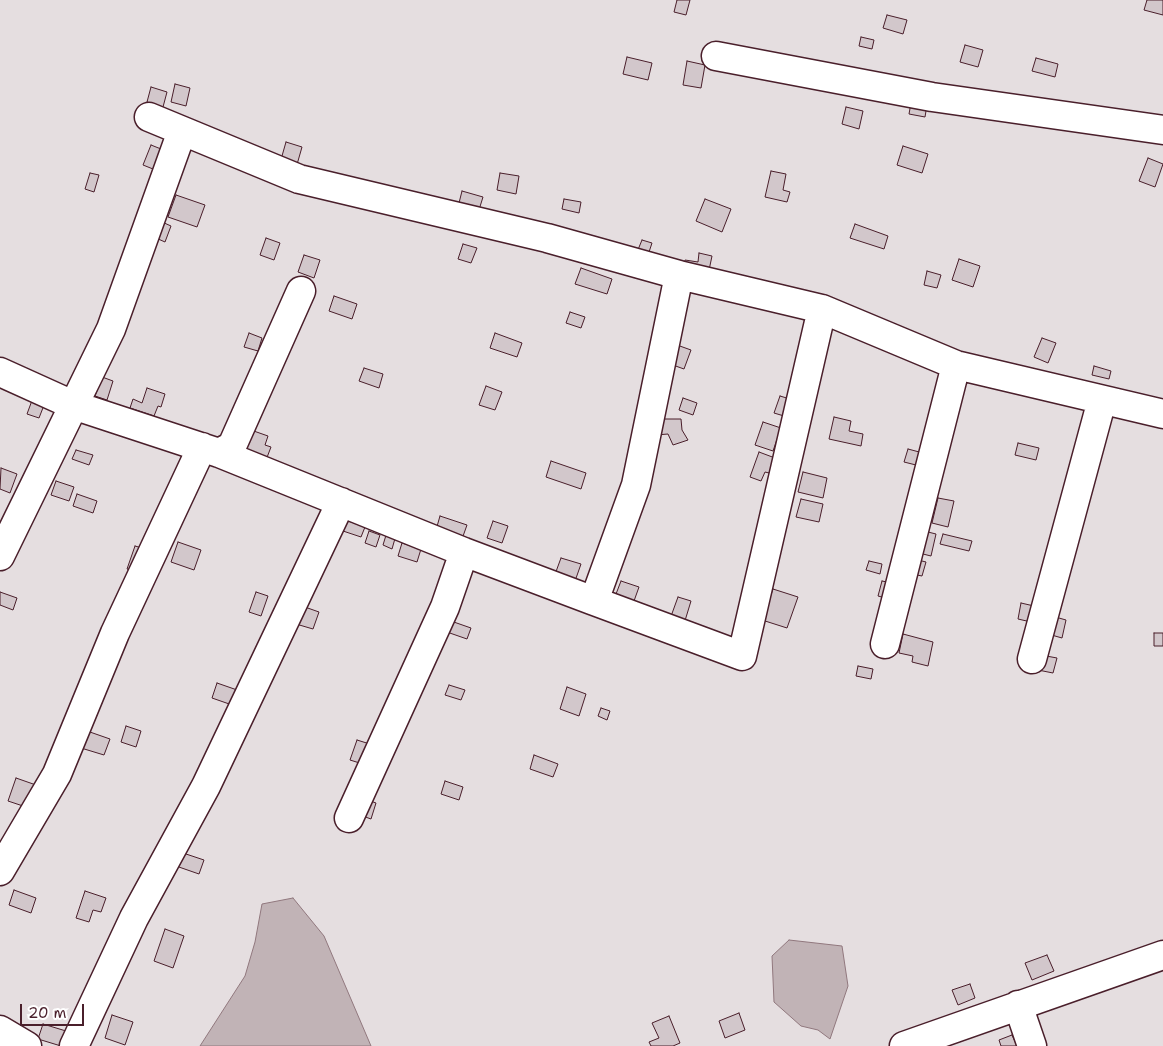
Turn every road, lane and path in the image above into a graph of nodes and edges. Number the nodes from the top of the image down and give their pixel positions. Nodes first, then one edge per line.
1 (716, 56) dead end
2 (149, 117) dead end
3 (1163, 130) edge
4 (182, 131) junction
5 (679, 275) junction
6 (301, 291) dead end
7 (822, 309) junction
8 (956, 365) junction
9 (0, 372) edge
10 (1102, 400) junction
11 (72, 405) junction
12 (1163, 414) edge
13 (210, 450) junction
14 (341, 502) junction
15 (464, 552) junction
16 (0, 556) edge
17 (594, 601) junction
18 (885, 644) dead end
19 (1032, 659) dead end
20 (349, 818) dead end
21 (0, 871) edge
22 (1163, 955) edge
23 (1018, 1005) junction
24 (0, 1030) edge
25 (27, 1046) edge
26 (74, 1046) edge
27 (904, 1046) edge
28 (1032, 1046) edge

1 - 3 street
2 - 4 street
4 - 5 street
4 - 11 street
5 - 7 street
5 - 17 street
6 - 13 street
7 - 8 street
7 - 17 street
8 - 10 street
8 - 18 street
9 - 11 street
10 - 12 street
10 - 19 street
11 - 13 street
11 - 16 street
13 - 14 street
13 - 21 street
14 - 15 street
14 - 26 street
15 - 17 street
15 - 20 street
22 - 23 street
23 - 27 street
23 - 28 street
24 - 25 street

